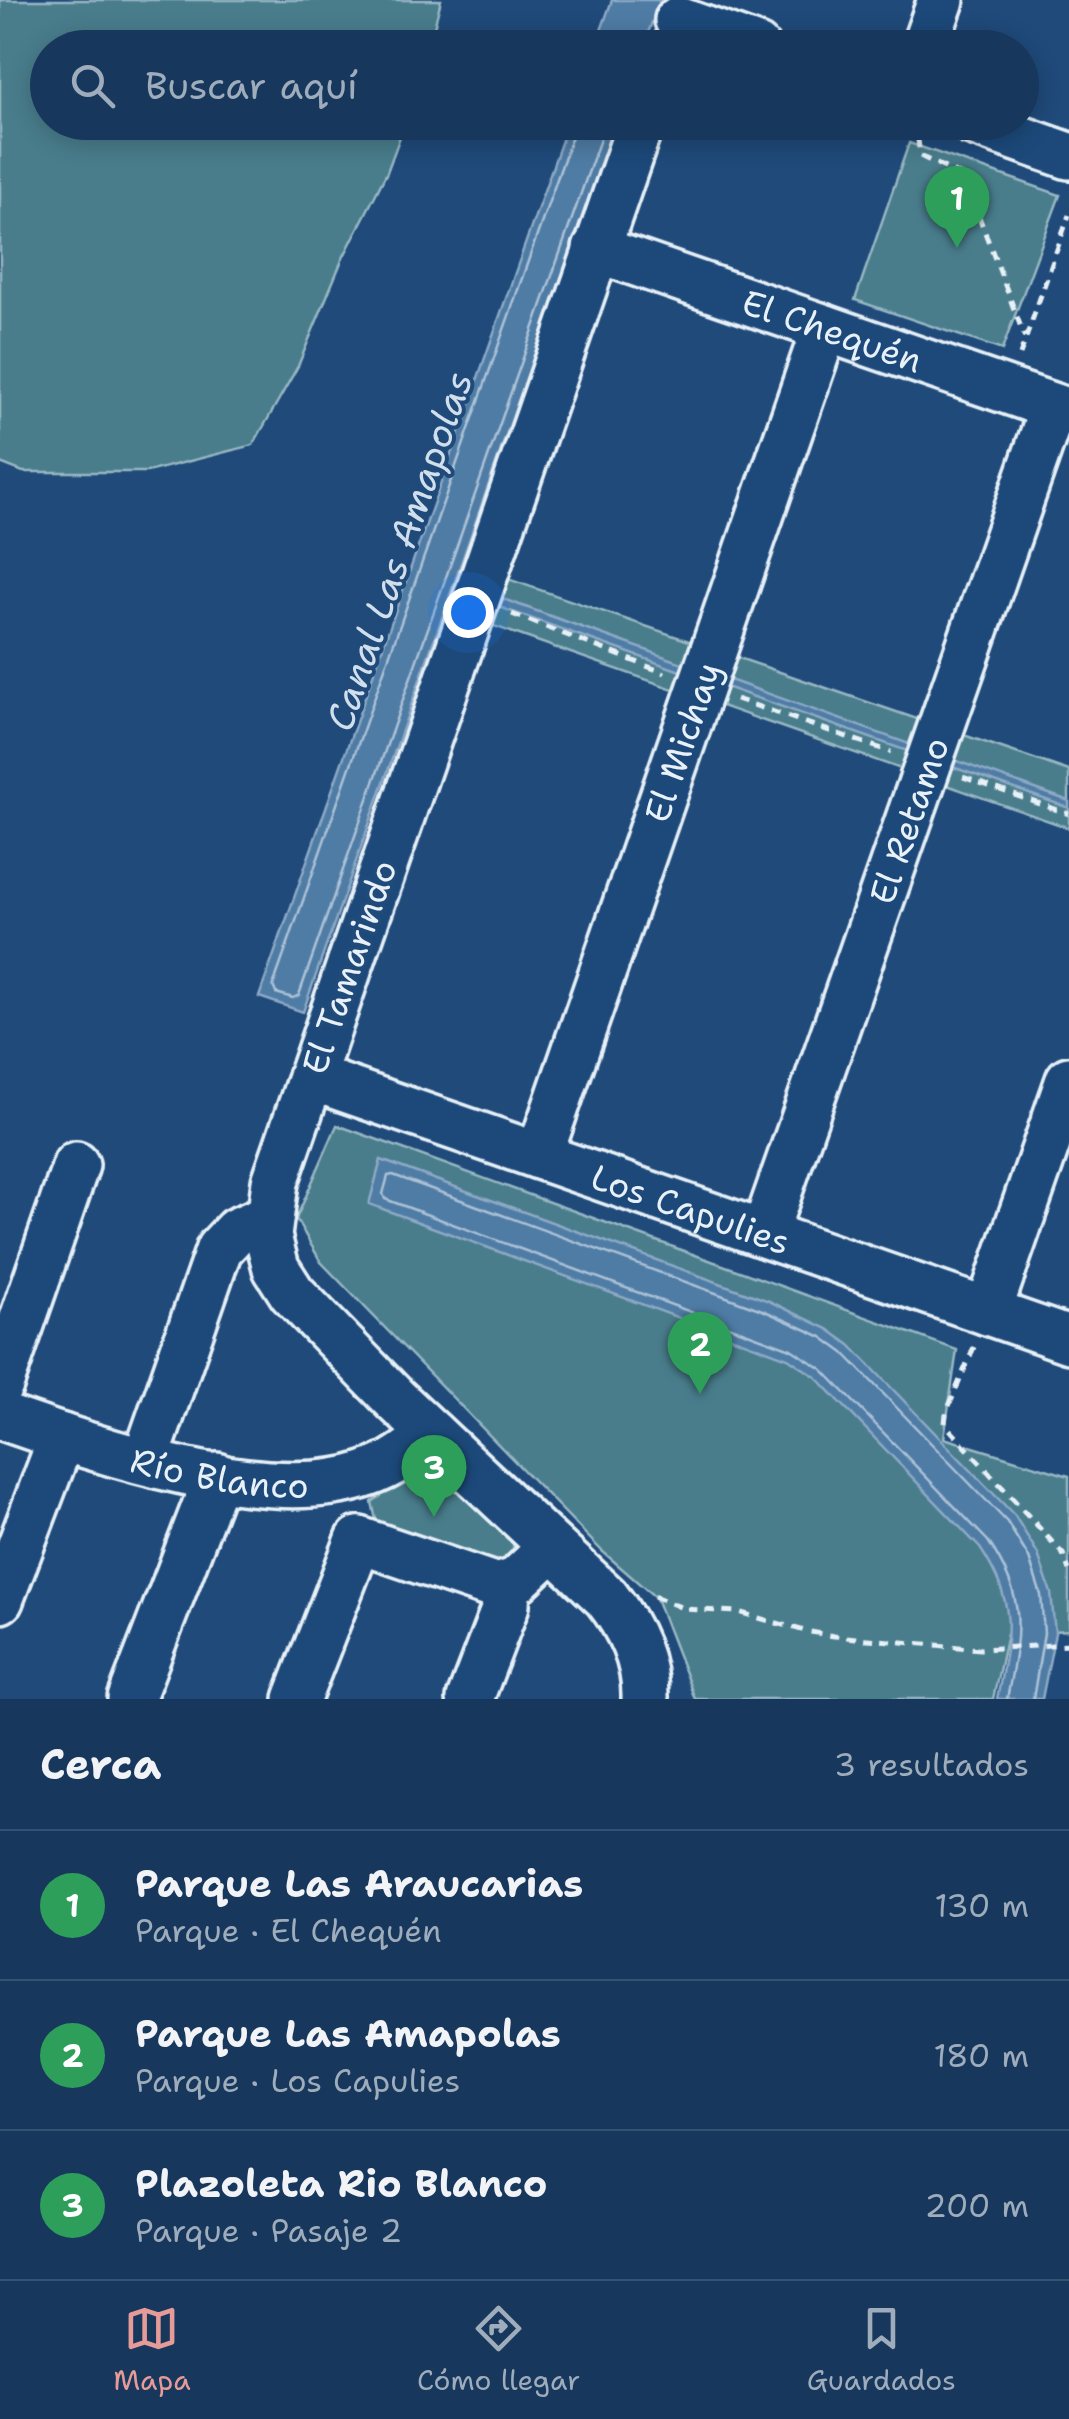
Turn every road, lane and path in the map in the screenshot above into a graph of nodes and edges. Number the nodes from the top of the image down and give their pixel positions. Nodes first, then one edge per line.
1 (940, 0) edge
2 (677, 22) edge
3 (702, 30) edge
4 (930, 30) edge
5 (635, 140) edge
6 (918, 140) edge
7 (1023, 140) edge
8 (1069, 156) edge
9 (1069, 215) edge
10 (596, 249) junction
11 (825, 328) junction
12 (1025, 338) junction
13 (1010, 392) junction
14 (1061, 410) edge
15 (475, 600) junction
16 (701, 688) junction
17 (928, 764) junction
18 (1069, 814) edge
19 (311, 1077) junction
20 (1069, 1080) edge
21 (539, 1156) junction
22 (76, 1165) dead end
23 (269, 1217) junction
24 (764, 1234) junction
25 (988, 1312) junction
26 (1069, 1340) edge
27 (0, 1385) edge
28 (0, 1416) edge
29 (432, 1434) junction
30 (62, 1437) junction
31 (145, 1461) junction
32 (217, 1476) junction
33 (349, 1479) junction
34 (359, 1540) junction
35 (552, 1546) junction
36 (1069, 1570) edge
37 (507, 1584) junction
38 (643, 1587) dead end
39 (0, 1600) edge
40 (1069, 1644) edge
41 (132, 1699) edge
42 (297, 1699) edge
43 (470, 1699) edge
44 (645, 1699) edge

1 - 4 street
2 - 3 street
5 - 10 street, El Tamarindo
6 - 12 path
7 - 8 street
9 - 12 path
10 - 11 street, El Chequén
10 - 15 street, El Tamarindo
11 - 13 street, El Chequén
11 - 16 street, El Michay
12 - 13 path
13 - 14 street, El Chequén
14 - 17 street, El Retamo
15 - 16 path
15 - 19 street, El Tamarindo
16 - 17 path
16 - 21 street, El Michay
17 - 18 path
17 - 24 street, El Retamo
19 - 21 street, Los Capulies
19 - 23 street, El Tamarindo
20 - 25 street
21 - 24 street, Los Capulies
22 - 27 street
23 - 29 street, El Tamarindo
23 - 31 street
24 - 25 street, Los Capulies
25 - 26 street, Los Capulies
25 - 36 path
28 - 30 street, Río Blanco
29 - 33 street, Río Blanco
29 - 35 street, El Tamarindo
30 - 31 street, Río Blanco
30 - 39 street
31 - 32 street, Río Blanco
32 - 33 street, Río Blanco
32 - 41 street
33 - 34 street
34 - 37 street
34 - 42 street
35 - 37 street
35 - 44 street, El Tamarindo
37 - 43 street
38 - 40 path

